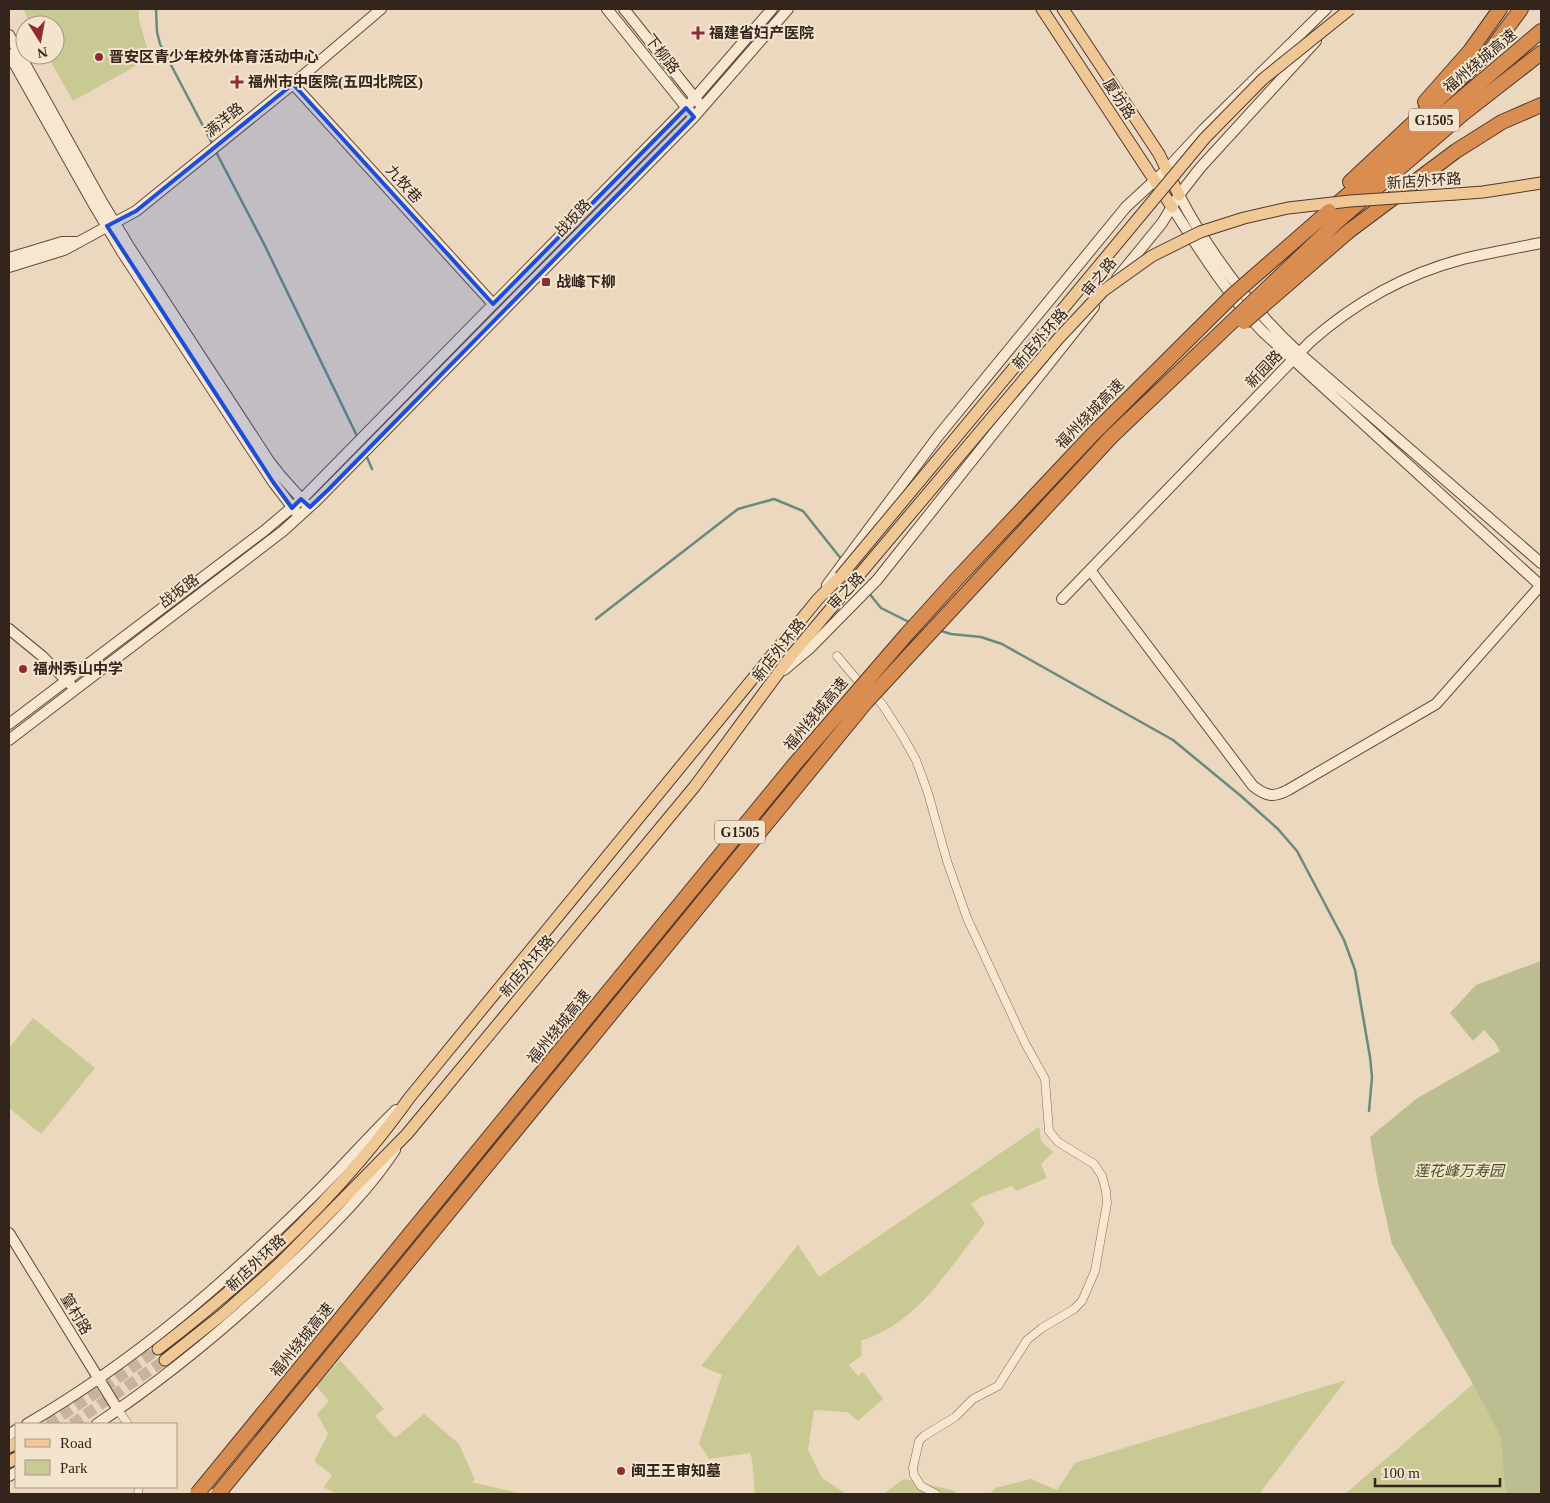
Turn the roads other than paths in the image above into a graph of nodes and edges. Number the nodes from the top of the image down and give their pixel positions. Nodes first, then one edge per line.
1 (381, 9) edge
2 (607, 9) edge
3 (624, 9) edge
4 (772, 9) edge
5 (788, 9) edge
6 (1042, 9) edge
7 (1063, 9) edge
8 (1346, 9) edge
9 (1350, 9) edge
10 (1500, 9) edge
11 (1521, 9) edge
12 (1322, 11) edge
13 (1541, 31) edge
14 (9, 34) edge
15 (1541, 53) edge
16 (9, 54) edge
17 (293, 84) junction
18 (695, 98) junction
19 (1541, 105) edge
20 (702, 107) junction
21 (686, 108) junction
22 (694, 117) junction
23 (1378, 155) junction
24 (1166, 170) junction
25 (1155, 181) junction
26 (1541, 183) edge
27 (1179, 195) junction
28 (1172, 207) junction
29 (1331, 212) junction
30 (111, 224) junction
31 (77, 242) junction
32 (1541, 243) edge
33 (9, 258) edge
34 (9, 267) edge
35 (493, 304) junction
36 (1296, 357) junction
37 (1112, 437) junction
38 (302, 499) junction
39 (310, 507) junction
40 (292, 508) junction
41 (300, 516) junction
42 (1541, 563) edge
43 (1090, 570) junction
44 (837, 575) junction
45 (1541, 585) edge
46 (1062, 600) dead end
47 (9, 629) edge
48 (837, 656) dead end
49 (777, 676) junction
50 (67, 681) junction
51 (75, 690) junction
52 (9, 724) edge
53 (9, 740) edge
54 (410, 1097) junction
55 (407, 1134) junction
56 (9, 1233) edge
57 (158, 1349) tunnel mouth
58 (165, 1360) tunnel mouth
59 (98, 1380) junction
60 (118, 1410) junction
61 (29, 1423) edge
62 (98, 1423) edge
63 (127, 1423) edge
64 (196, 1494) edge
65 (218, 1494) edge
66 (936, 1494) edge

1 - 17 main road, 满洋路
2 - 21 main road, 下柳路
3 - 18 main road, 下柳路
4 - 18 main road, 战坂路
5 - 20 main road, 战坂路
6 - 25 main road, 厦坊路
7 - 24 main road, 厦坊路
8 - 27 main road, 审之路
9 - 44 main road, 新店外环路, bridge
10 - 23 highway
11 - 23 highway
12 - 24 main road, 审之路
13 - 29 highway, 福州绕城高速 / G1505
14 - 30 main road
15 - 29 highway, 福州绕城高速 / G1505
16 - 30 main road
17 - 30 main road, 满洋路
17 - 35 main road, 九牧巷
18 - 20 main road, 下柳路
18 - 21 main road, 战坂路
19 - 37 highway, bridge
20 - 22 main road, 战坂路
21 - 22 main road, 下柳路
21 - 35 main road, 战坂路
22 - 39 main road, 战坂路
23 - 29 highway
24 - 25 main road, 审之路
24 - 27 main road, 厦坊路
25 - 28 main road, 厦坊路
25 - 44 main road, 审之路
26 - 49 main road, 新店外环路, bridge
27 - 28 main road, 审之路
27 - 36 main road
28 - 36 main road
28 - 49 main road, 审之路
29 - 37 highway, 福州绕城高速 / G1505, bridge
29 - 64 highway, 福州绕城高速 / G1505, bridge
30 - 31 main road, 满洋路
30 - 38 main road
30 - 40 main road
31 - 33 main road, 满洋路
31 - 34 main road, 满洋路
32 - 36 main road, 新园路
35 - 38 main road, 战坂路
36 - 42 main road
36 - 43 main road, 新园路
36 - 45 main road
37 - 65 highway, 福州绕城高速 / G1505, bridge
38 - 39 main road
38 - 40 main road, 战坂路
39 - 41 main road, 战坂路
40 - 41 main road
40 - 50 main road, 战坂路
41 - 51 main road, 战坂路
43 - 45 main road
43 - 46 main road, 新园路
44 - 54 main road, 新店外环路
47 - 50 main road
48 - 66 street
49 - 55 main road, 新店外环路
50 - 51 main road
50 - 52 main road, 战坂路
51 - 53 main road, 战坂路
54 - 57 main road, 新店外环路
54 - 59 main road
55 - 58 main road, 新店外环路
55 - 60 main road
56 - 59 main road, 篁村路
59 - 60 main road, 篁村路
59 - 61 main road
60 - 62 main road
60 - 63 street

